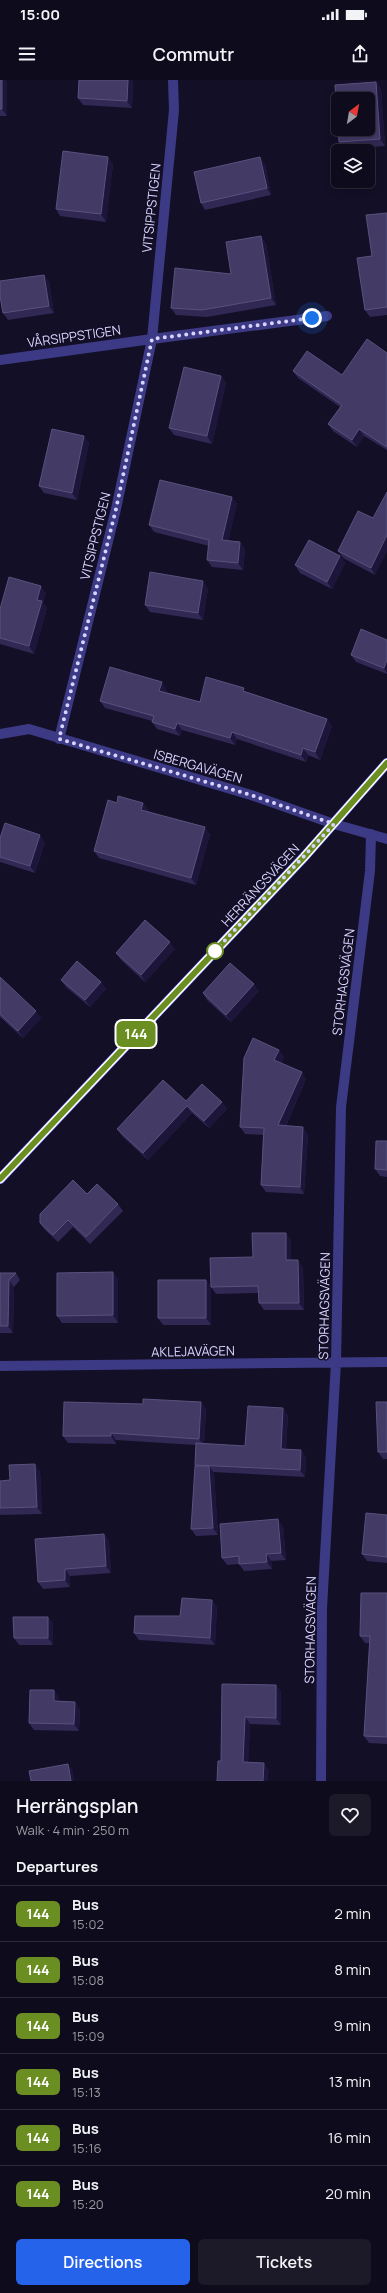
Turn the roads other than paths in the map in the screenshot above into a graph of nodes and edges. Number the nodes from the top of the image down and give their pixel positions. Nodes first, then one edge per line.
1 (172, 80) edge
2 (327, 316) dead end
3 (152, 339) junction
4 (0, 360) edge
5 (0, 734) edge
6 (59, 739) junction
7 (387, 762) edge
8 (334, 824) junction
9 (371, 834) junction
10 (387, 839) edge
11 (0, 1179) edge
12 (336, 1362) junction
13 (387, 1362) edge
14 (0, 1366) edge
15 (321, 1781) edge

1 - 3 street, VITSIPPSTIGEN
2 - 3 street
3 - 4 street, VÅRSIPPSTIGEN
3 - 6 street, VITSIPPSTIGEN
5 - 6 street, ISBERGAVÄGEN
6 - 8 street, ISBERGAVÄGEN
7 - 8 street, HERRÄNGSVÄGEN
8 - 9 street, ISBERGAVÄGEN
8 - 11 street, HERRÄNGSVÄGEN
9 - 10 street, ISBERGAVÄGEN
9 - 12 street, STORHAGSVÄGEN
12 - 13 street, AKLEJAVÄGEN
12 - 14 street, AKLEJAVÄGEN
12 - 15 street, STORHAGSVÄGEN

